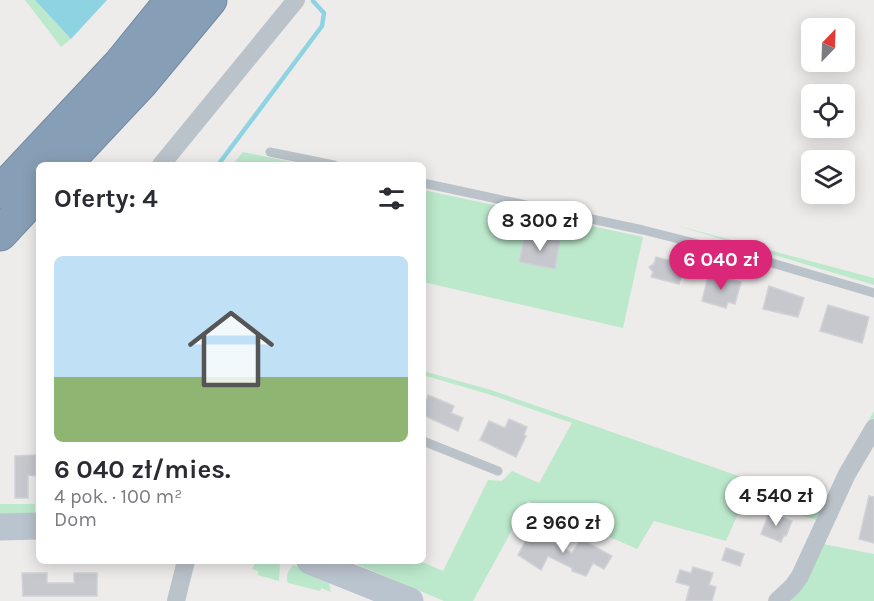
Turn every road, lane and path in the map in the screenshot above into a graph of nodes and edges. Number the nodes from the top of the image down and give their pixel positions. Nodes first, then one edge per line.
1 (172, 0) edge
2 (210, 0) edge
3 (296, 0) edge
4 (270, 152) dead end
5 (67, 162) edge
6 (163, 162) edge
7 (319, 162) edge
8 (426, 184) edge
9 (0, 192) edge
10 (36, 195) edge
11 (0, 234) edge
12 (874, 292) edge
13 (874, 428) edge
14 (426, 442) edge
15 (498, 471) dead end
16 (36, 526) edge
17 (0, 527) edge
18 (185, 564) edge
19 (318, 564) edge
20 (176, 601) edge
21 (410, 601) edge
22 (777, 601) edge

1 - 9 highway
2 - 5 highway
3 - 6 street
4 - 7 lane
8 - 12 lane
10 - 11 highway
13 - 22 street
14 - 15 lane
16 - 17 street
18 - 20 street
19 - 21 street

